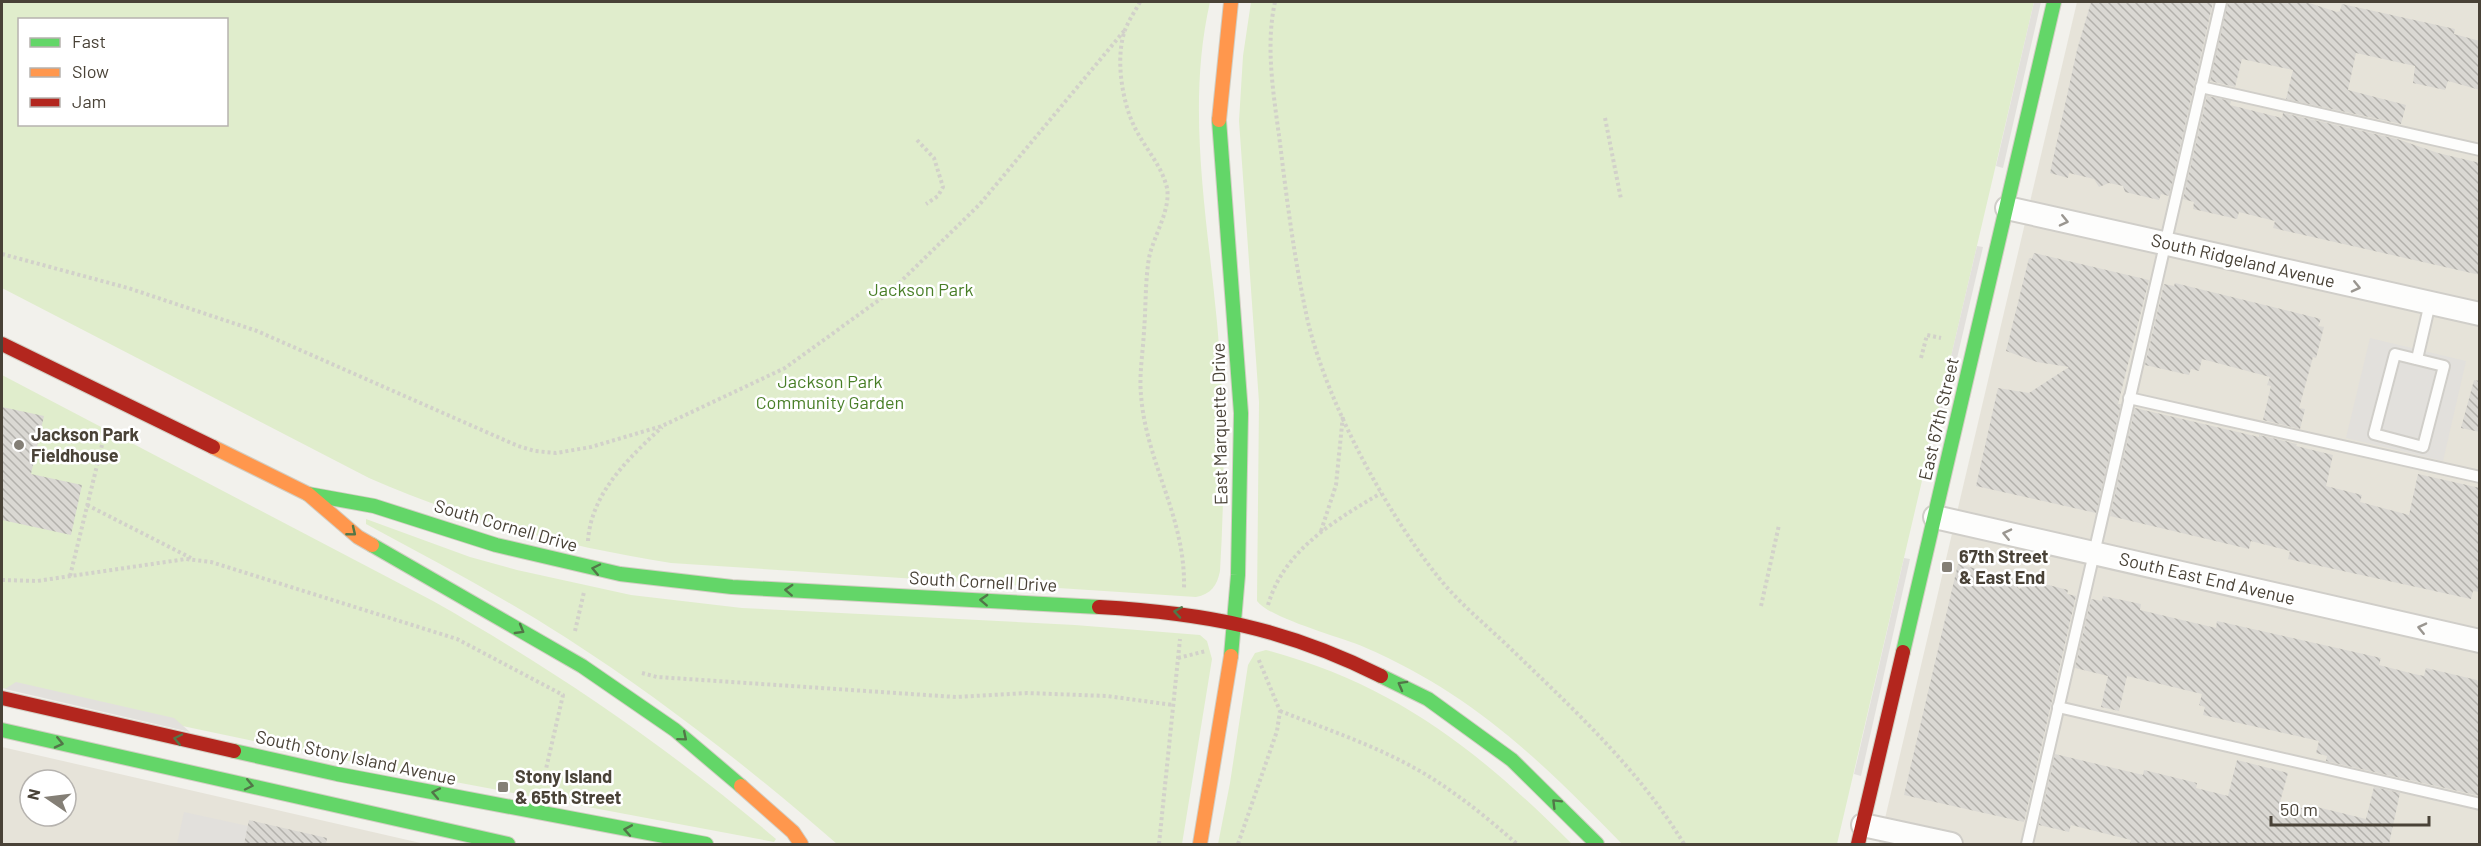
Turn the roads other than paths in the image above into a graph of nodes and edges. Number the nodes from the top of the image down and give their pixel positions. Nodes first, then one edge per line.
1 (1231, 2) edge
2 (2054, 2) edge
3 (2221, 2) edge
4 (2201, 87) junction
5 (2480, 150) edge
6 (2007, 208) junction
7 (2165, 244) junction
8 (2430, 303) junction
9 (2480, 314) edge
10 (2, 344) edge
11 (2417, 359) junction
12 (2129, 398) junction
13 (2480, 477) edge
14 (308, 494) junction
15 (1935, 517) junction
16 (2093, 553) junction
17 (1236, 622) junction
18 (2480, 642) edge
19 (2, 698) edge
20 (2058, 707) junction
21 (2, 730) edge
22 (2480, 804) edge
23 (1861, 835) edge
24 (508, 844) edge
25 (706, 844) edge
26 (801, 844) edge
27 (1200, 844) edge
28 (1597, 844) edge
29 (1951, 844) edge
30 (2027, 844) edge

1 - 17 main road, East Marquette Drive
2 - 6 main road, East 67th Street
3 - 4 lane
4 - 5 lane
4 - 7 lane
6 -> 7 street, South Ridgeland Avenue
6 - 15 main road, East 67th Street
7 -> 8 street, South Ridgeland Avenue
7 - 12 lane
8 - 9 street, South Ridgeland Avenue
8 - 11 lane
10 - 14 main road, South Cornell Drive
11 - 11 lane
12 - 13 lane
12 - 16 lane
17 -> 14 main road, South Cornell Drive
14 -> 26 main road, South Cornell Drive
16 -> 15 street, South East End Avenue
15 - 23 main road, East 67th Street
18 -> 16 street, South East End Avenue
16 - 20 lane
17 - 27 main road, East Marquette Drive
28 -> 17 main road, South Cornell Drive
25 -> 19 main road, South Stony Island Avenue
20 - 22 lane
20 - 30 lane
21 -> 24 main road
23 - 29 street

